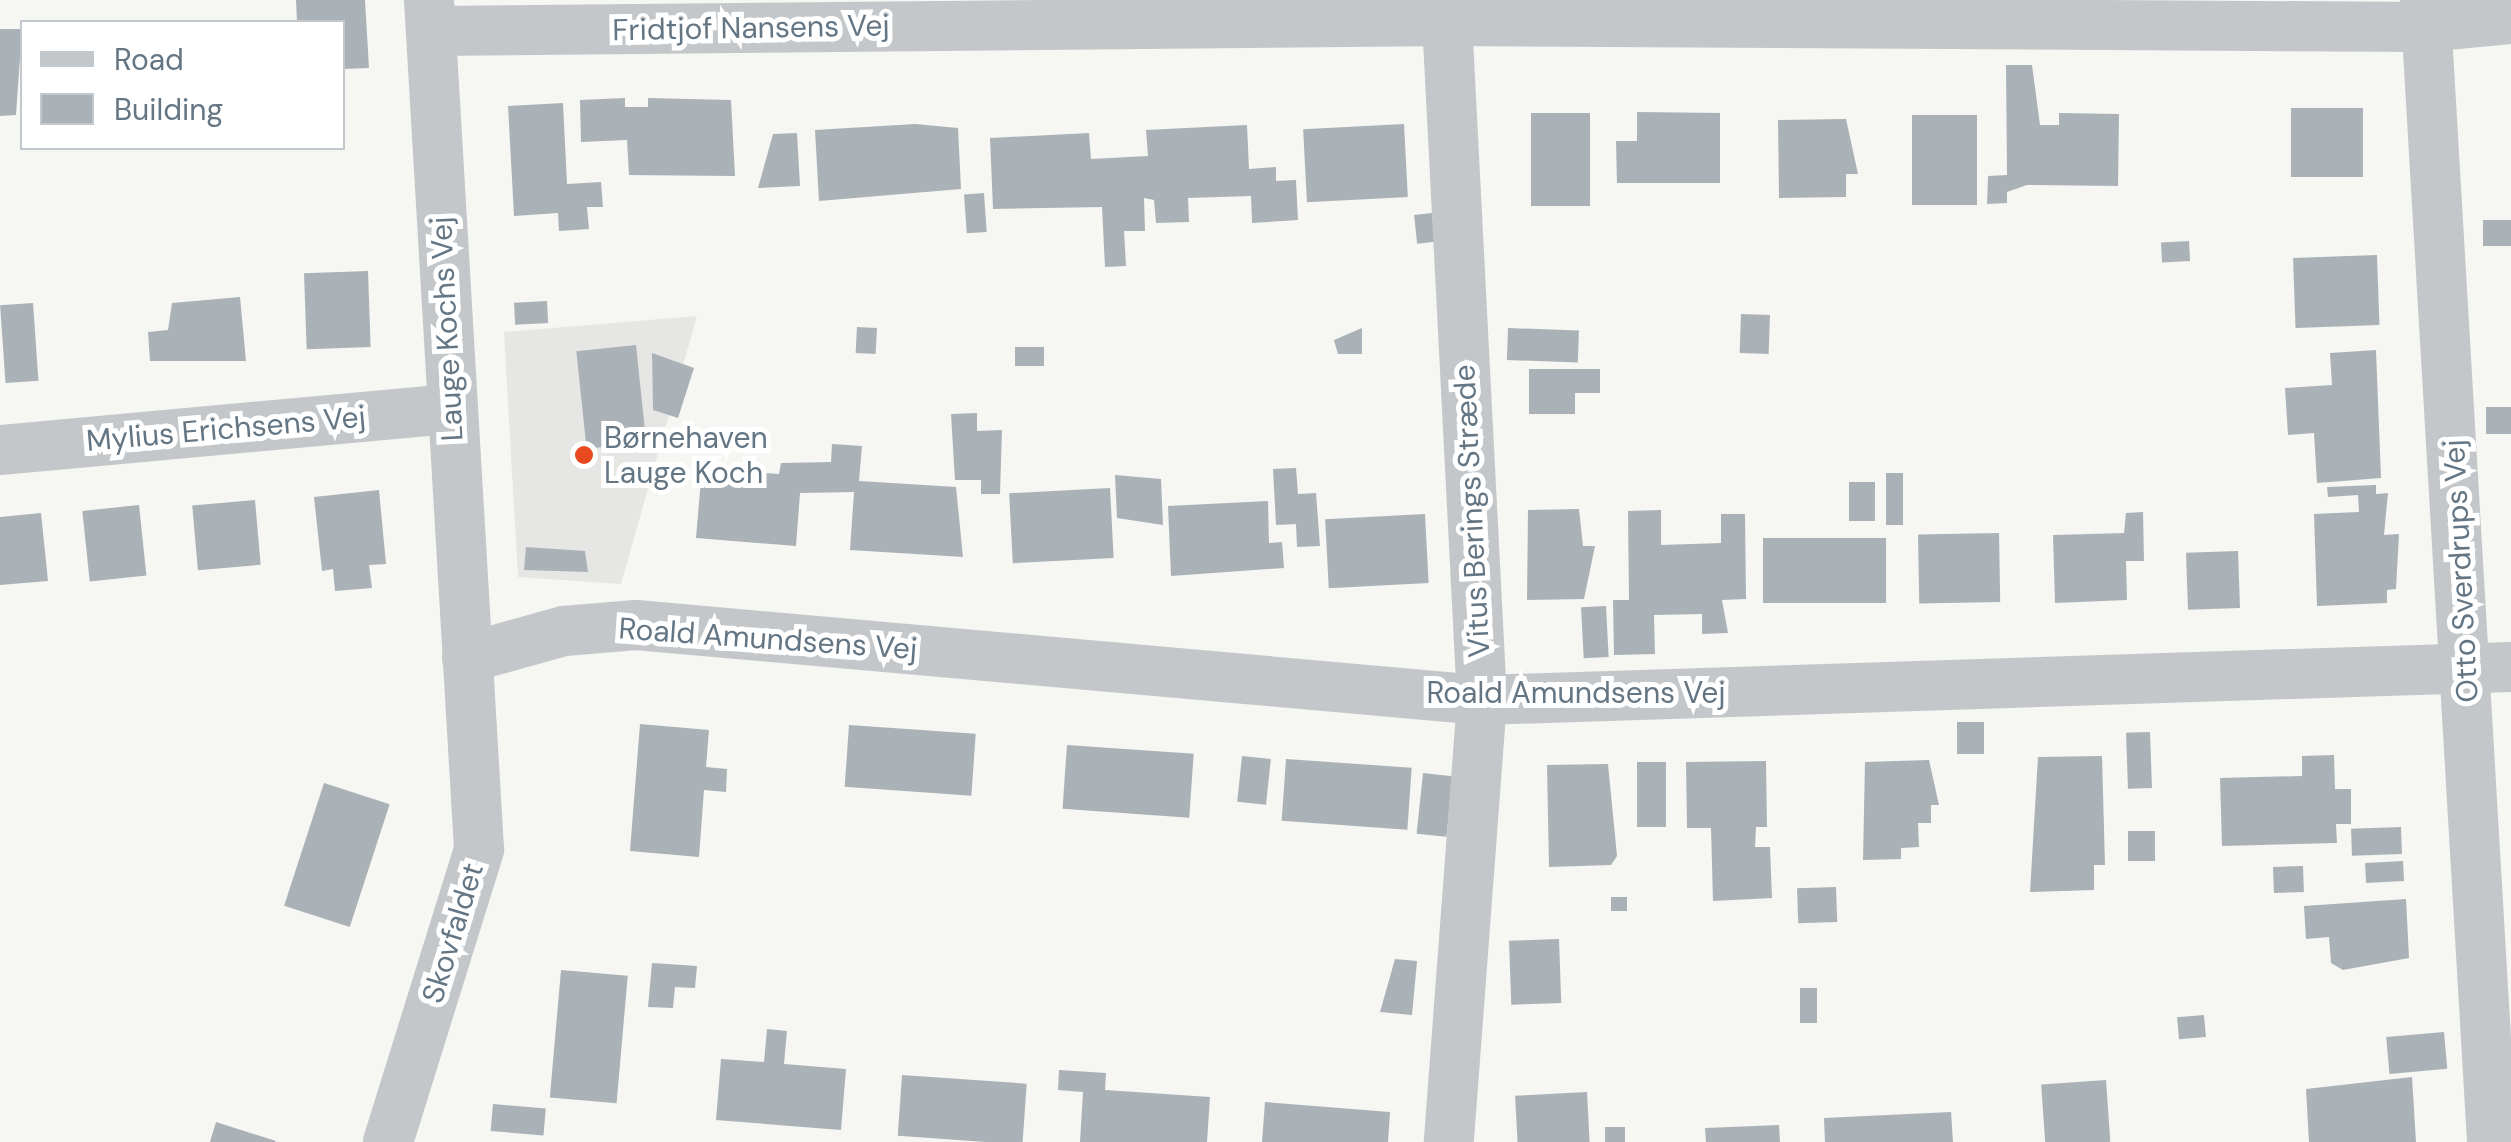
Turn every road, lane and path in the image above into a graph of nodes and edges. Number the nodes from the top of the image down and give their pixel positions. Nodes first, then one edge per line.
1 (1446, 10) edge
2 (2426, 13) edge
3 (430, 16) edge
4 (2511, 19) edge
5 (451, 408) junction
6 (0, 450) edge
7 (467, 658) junction
8 (2490, 668) edge
9 (1482, 700) junction
10 (388, 1142) edge
11 (1449, 1142) edge
12 (2492, 1142) edge

1 - 2 street, Fridtjof Nansens Vej
1 - 3 street, Fridtjof Nansens Vej
1 - 9 street, Vitus Berings Stræde
2 - 4 street, Fridtjof Nansens Vej
2 - 8 street, Otto Sverdrups Vej
3 - 5 street, Lauge Kochs Vej
5 - 6 street, Mylius Erichsens Vej
5 - 7 street, Lauge Kochs Vej
7 - 9 street, Roald Amundsens Vej
7 - 10 street, Skovfaldet
8 - 9 street, Roald Amundsens Vej
8 - 12 street, Otto Sverdrups Vej
9 - 11 street, Vitus Berings Stræde

